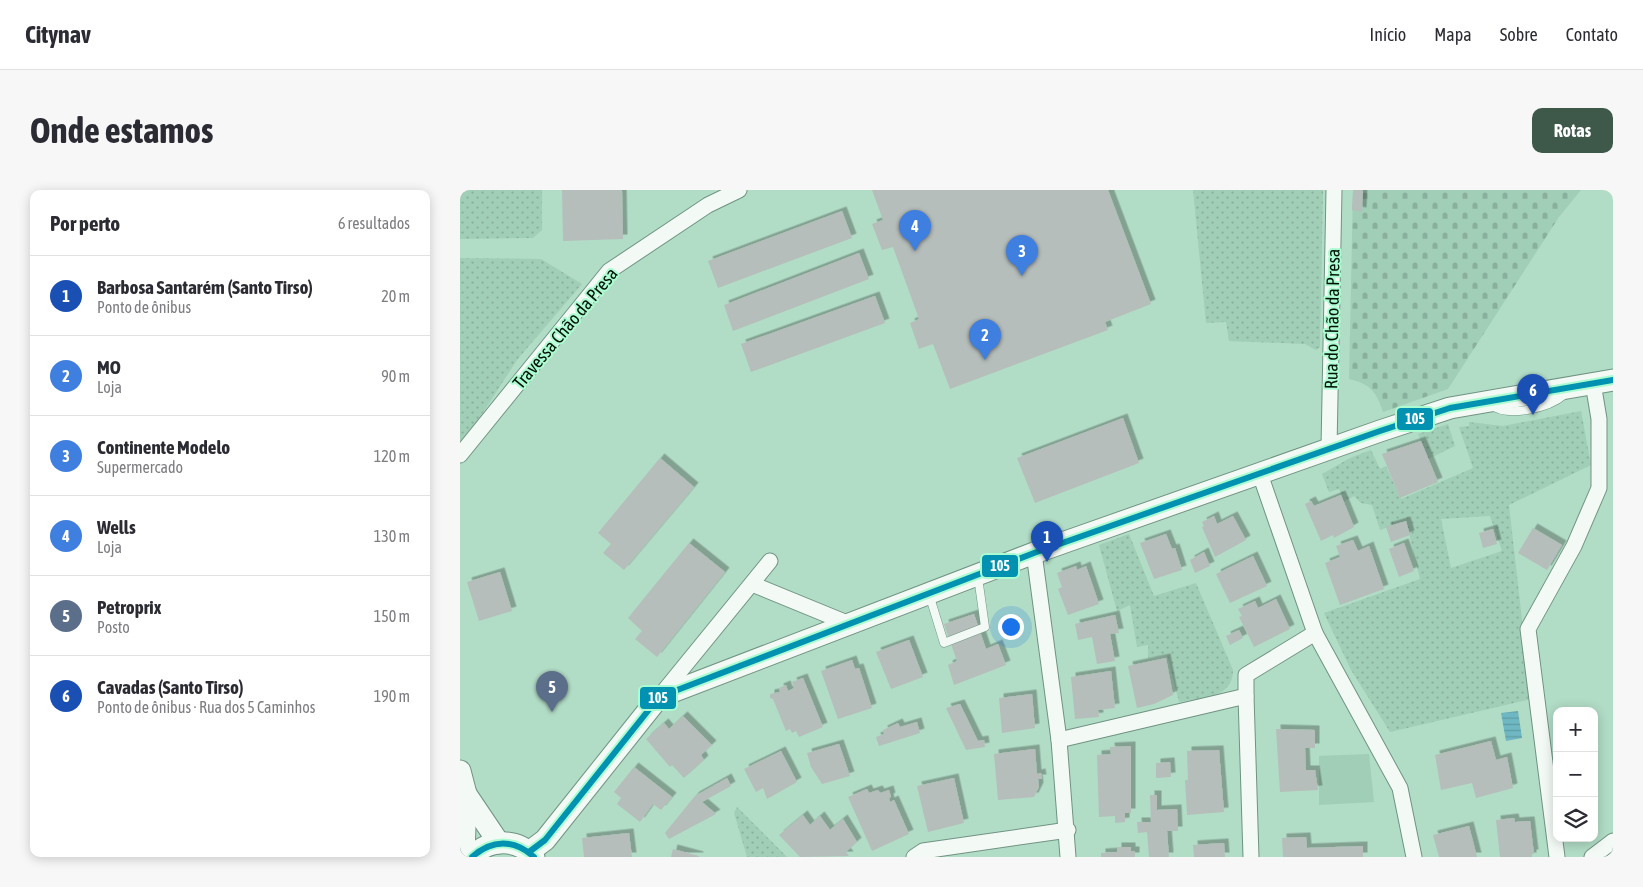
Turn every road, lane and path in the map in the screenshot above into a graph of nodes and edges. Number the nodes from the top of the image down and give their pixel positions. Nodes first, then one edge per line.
1 (739, 190) edge
2 (1334, 190) edge
3 (1603, 381) edge
4 (1329, 448) junction
5 (460, 455) edge
6 (1260, 474) junction
7 (1034, 553) junction
8 (770, 561) dead end
9 (978, 575) junction
10 (752, 584) junction
11 (929, 594) junction
12 (852, 625) junction
13 (1315, 633) junction
14 (1246, 696) junction
15 (660, 697) junction
16 (1060, 740) junction
17 (460, 771) edge
18 (466, 794) junction
19 (1068, 830) junction
20 (1613, 840) edge
21 (499, 843) junction
22 (532, 854) edge
23 (464, 857) edge
24 (472, 857) edge
25 (914, 857) edge
26 (1068, 857) edge
27 (1251, 857) edge
28 (1414, 857) edge
29 (1557, 857) edge
30 (1592, 857) edge

1 - 5 street, Travessa Chão da Presa
2 - 4 street, Rua do Chão da Presa
3 - 4 street
3 - 29 street
4 - 6 street
6 - 7 street
6 - 13 street
7 - 9 street
7 - 16 street
8 - 10 street
9 - 11 street
9 - 11 lane
10 - 12 street
10 - 15 street
11 - 12 street
12 - 15 street
13 - 14 street
13 - 28 street
14 - 16 street
14 - 27 street
15 - 22 street
16 - 19 street
17 - 18 street
18 - 21 street
18 - 23 street
19 - 25 street
19 - 26 street
20 - 30 street
21 - 22 street
21 - 24 street

